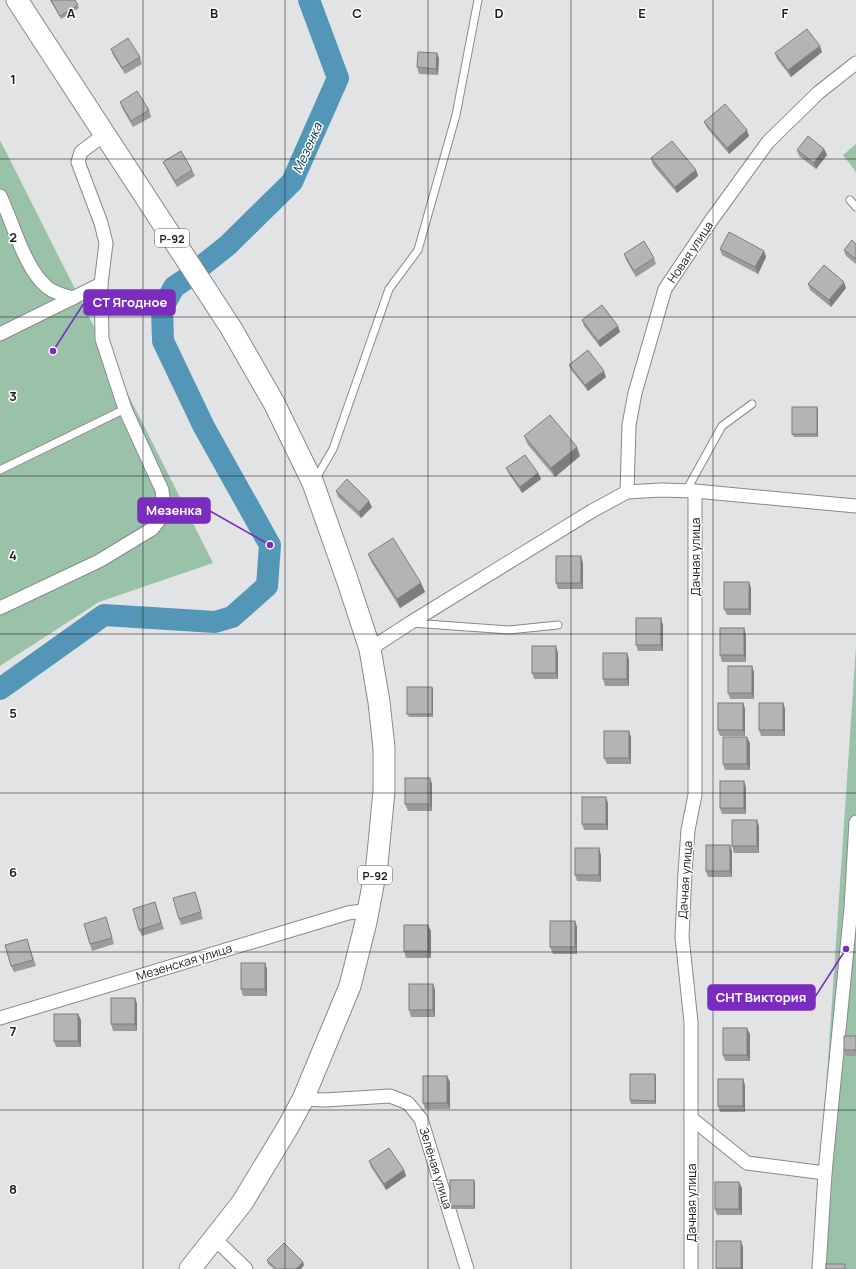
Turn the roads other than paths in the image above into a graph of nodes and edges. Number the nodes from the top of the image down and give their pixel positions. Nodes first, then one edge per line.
1 (17, 0) edge
2 (478, 0) edge
3 (856, 63) edge
4 (106, 134) junction
5 (850, 200) dead end
6 (2, 203) edge
7 (856, 206) edge
8 (101, 284) junction
9 (73, 298) junction
10 (0, 334) edge
11 (752, 404) dead end
12 (125, 409) junction
13 (0, 470) edge
14 (313, 483) junction
15 (690, 491) junction
16 (627, 492) junction
17 (856, 506) edge
18 (0, 608) edge
19 (410, 623) junction
20 (558, 625) dead end
21 (370, 649) junction
22 (856, 822) edge
23 (369, 910) junction
24 (0, 1018) edge
25 (303, 1099) junction
26 (691, 1118) junction
27 (825, 1174) junction
28 (214, 1239) junction
29 (190, 1269) edge
30 (246, 1269) edge
31 (467, 1269) edge
32 (691, 1269) edge
33 (819, 1269) edge

1 - 4 main road, Р-92
2 - 14 lane
3 - 16 street, Новая улица
4 - 8 street
4 - 14 main road, Р-92
5 - 7 lane
6 - 9 street
8 - 9 street
8 - 12 street
9 - 10 street
11 - 15 lane
12 - 13 lane
12 - 18 street
14 - 21 main road, Р-92
15 - 16 street
15 - 17 street
15 - 26 street, Дачная улица
16 - 19 street
19 - 20 lane
19 - 21 street
21 - 23 main road, Р-92
22 - 27 street
23 - 24 street, Мезенская улица
23 - 25 main road, Р-92
25 - 28 main road, Р-92
25 - 31 street, Зелёная улица
26 - 27 street
26 - 32 street, Дачная улица
27 - 33 street
28 - 29 main road, Р-92
28 - 30 street

